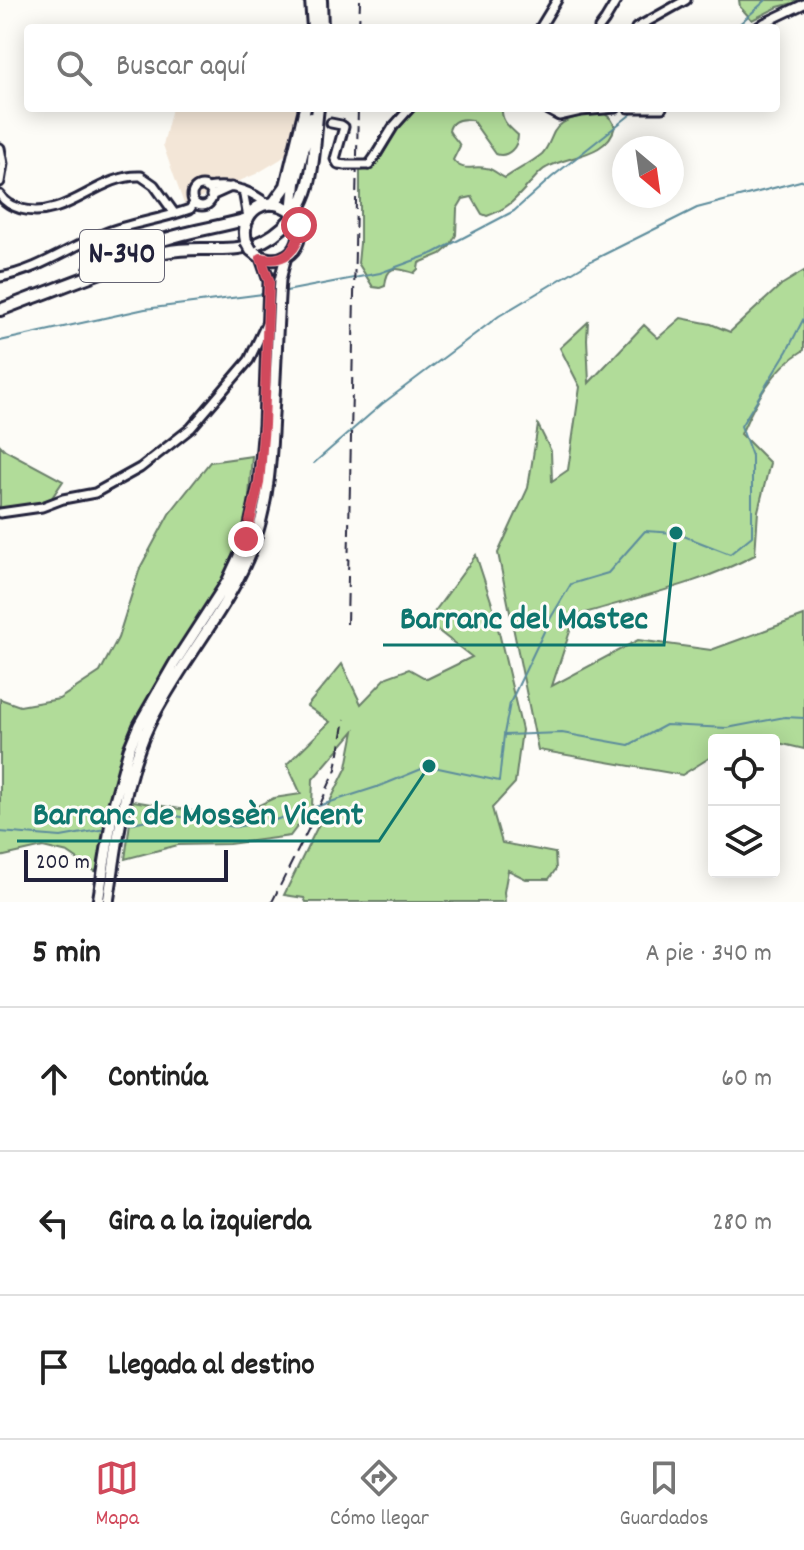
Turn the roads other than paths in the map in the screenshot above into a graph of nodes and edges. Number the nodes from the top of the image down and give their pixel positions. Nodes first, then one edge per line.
1 (311, 0) edge
2 (321, 0) edge
3 (557, 0) edge
4 (617, 0) edge
5 (686, 0) edge
6 (804, 4) edge
7 (313, 24) edge
8 (322, 24) edge
9 (542, 24) edge
10 (602, 24) edge
11 (643, 24) edge
12 (763, 24) edge
13 (304, 112) edge
14 (314, 112) edge
15 (315, 112) edge
16 (406, 112) edge
17 (552, 112) edge
18 (577, 112) edge
19 (331, 123) dead end
20 (0, 148) edge
21 (0, 182) edge
22 (231, 187) junction
23 (207, 188) junction
24 (243, 190) junction
25 (0, 195) edge
26 (211, 196) junction
27 (194, 203) junction
28 (270, 204) junction
29 (175, 214) junction
30 (295, 216) junction
31 (247, 218) junction
32 (218, 228) junction
33 (247, 243) junction
34 (286, 256) junction
35 (261, 258) junction
36 (0, 277) edge
37 (32, 298) junction
38 (0, 310) edge
39 (268, 320) junction
40 (0, 513) edge
41 (98, 902) edge
42 (108, 902) edge

1 - 7 main road
2 - 8 main road
3 - 9 street
4 - 10 street
5 - 11 street
6 - 12 street
13 - 28 main road, N-340
14 - 30 main road, N-340
15 - 37 main road, N-340
16 - 19 street, bridge
17 - 18 street
20 - 21 street
22 - 23 street
22 - 24 street
22 - 26 street
23 - 26 street
23 - 27 street
24 - 28 street
24 - 31 street
25 - 29 street
26 - 27 street
27 - 29 street
28 - 30 main road
28 - 31 main road, N-340
29 - 36 street
30 - 34 main road, N-340
31 - 32 main road, N-340
31 - 33 main road
32 - 33 main road, N-340
32 - 37 main road, N-340
33 - 35 main road, N-340
34 - 35 main road
34 - 42 main road
35 - 39 main road
37 - 38 main road, N-340
39 - 40 street
39 - 41 main road

